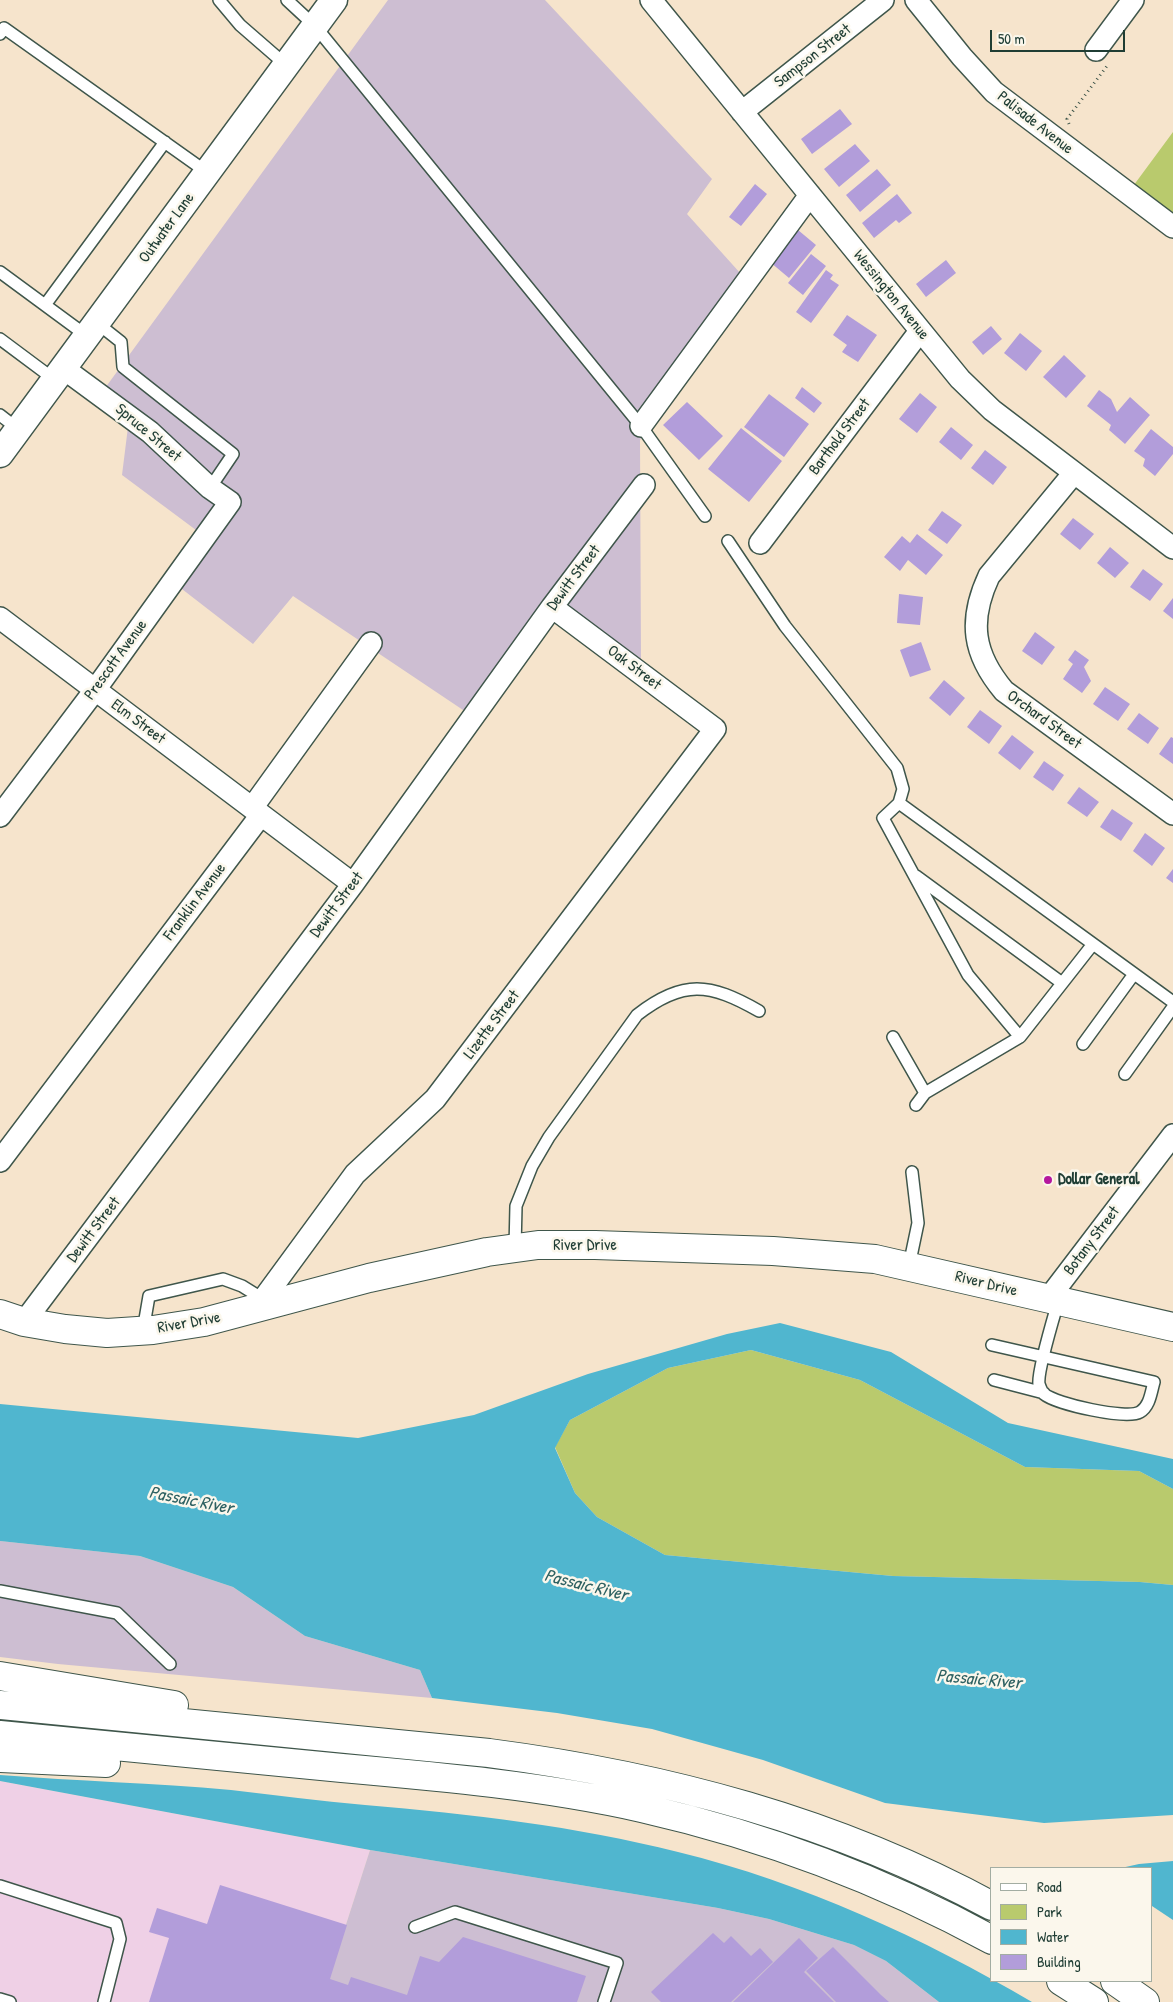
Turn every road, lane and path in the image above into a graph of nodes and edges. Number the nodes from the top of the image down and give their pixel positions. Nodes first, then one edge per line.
1 (220, 0) edge
2 (287, 0) edge
3 (334, 0) edge
4 (651, 0) edge
5 (884, 0) edge
6 (916, 0) edge
7 (1133, 0) edge
8 (315, 26) junction
9 (2, 31) edge
10 (1096, 50) dead end
11 (286, 65) junction
12 (1103, 72) dead end
13 (742, 112) junction
14 (1067, 120) dead end
15 (165, 142) junction
16 (208, 173) junction
17 (810, 195) junction
18 (1173, 227) edge
19 (0, 272) edge
20 (45, 305) junction
21 (92, 330) junction
22 (920, 331) junction
23 (0, 339) edge
24 (59, 374) junction
25 (9, 422) edge
26 (641, 426) junction
27 (0, 454) edge
28 (1074, 473) junction
29 (644, 485) dead end
30 (210, 488) junction
31 (230, 502) joint
32 (705, 516) dead end
33 (728, 541) dead end
34 (760, 543) dead end
35 (1173, 548) edge
36 (552, 607) junction
37 (0, 618) edge
38 (371, 643) dead end
39 (95, 690) junction
40 (715, 729) joint
41 (898, 803) junction
42 (256, 811) junction
43 (1173, 814) edge
44 (0, 816) edge
45 (912, 873) junction
46 (353, 884) junction
47 (1093, 944) junction
48 (1134, 974) junction
49 (1062, 983) junction
50 (1173, 1002) edge
51 (1173, 1007) edge
52 (759, 1011) dead end
53 (893, 1037) dead end
54 (1020, 1037) junction
55 (1083, 1044) dead end
56 (1125, 1074) dead end
57 (925, 1093) junction
58 (916, 1105) dead end
59 (1173, 1135) edge
60 (0, 1161) edge
61 (912, 1172) dead end
62 (514, 1248) junction
63 (908, 1266) junction
64 (1053, 1301) junction
65 (260, 1304) junction
66 (12, 1318) edge
67 (1173, 1327) edge
68 (143, 1331) junction
69 (992, 1345) dead end
70 (1045, 1356) junction
71 (994, 1380) dead end
72 (1044, 1394) junction
73 (0, 1591) edge
74 (170, 1664) dead end
75 (0, 1676) edge
76 (0, 1705) edge
77 (0, 1735) edge
78 (0, 1758) edge
79 (543, 1760) junction
80 (539, 1789) junction
81 (0, 1886) edge
82 (990, 1905) edge
83 (415, 1927) dead end
84 (990, 1939) edge
85 (1064, 1982) edge
86 (1116, 1982) edge
87 (0, 1999) edge
88 (10, 2002) edge
89 (104, 2002) edge
90 (604, 2002) edge
91 (1094, 2002) edge
92 (1145, 2002) edge

1 - 11 lane
2 - 8 lane
3 - 8 street, Outwater Lane
4 - 13 street, Wessington Avenue
5 - 13 street, Sampson Street
6 - 18 street, Palisade Avenue
7 - 10 street
8 - 11 street, Outwater Lane
8 - 26 lane
9 - 15 lane
11 - 16 street, Outwater Lane
12 - 14 path
13 - 17 street, Wessington Avenue
15 - 16 lane
15 - 20 lane
16 - 21 street, Outwater Lane
17 - 22 street, Wessington Avenue
17 - 26 street
19 - 20 lane
20 - 21 lane
21 - 24 street, Outwater Lane
21 - 30 lane
22 - 28 street, Wessington Avenue
22 - 34 street, Barthold Street
23 - 24 lane
24 - 25 street, Outwater Lane
24 - 30 street, Spruce Street
25 - 27 street, Outwater Lane
26 - 32 lane
28 - 35 street, Wessington Avenue
28 - 43 street, Orchard Street
29 - 36 street, Dewitt Street
30 - 31 street, Spruce Street
31 - 39 street, Prescott Avenue
33 - 41 lane
36 - 40 street, Oak Street
36 - 46 street, Dewitt Street
37 - 39 street, Elm Street
38 - 42 street, Franklin Avenue
39 - 42 street, Elm Street
39 - 44 street, Prescott Avenue
40 - 65 street, Lizette Street
41 - 45 lane
41 - 47 lane
42 - 46 street, Elm Street
42 - 60 street, Franklin Avenue
45 - 49 lane
45 - 54 lane
46 - 66 street, Dewitt Street
47 - 48 lane
47 - 49 lane
48 - 50 lane
48 - 55 lane
49 - 54 lane
51 - 56 lane
52 - 62 lane
53 - 57 lane
54 - 57 lane
57 - 58 lane
59 - 64 street, Botany Street
61 - 63 lane
62 - 63 main road, River Drive
62 - 65 main road, River Drive
63 - 64 main road, River Drive
64 - 67 main road, River Drive
64 - 70 lane
65 - 68 main road, River Drive
65 - 68 lane
66 - 68 main road, River Drive
69 - 70 lane
70 - 72 lane
70 - 72 lane
71 - 72 lane
73 - 74 lane
75 - 79 main road
76 - 79 main road
77 - 80 main road
78 - 80 main road
79 - 82 main road
80 - 84 main road
81 - 89 lane
83 - 90 lane
85 - 91 main road
86 - 92 main road
87 - 88 lane

